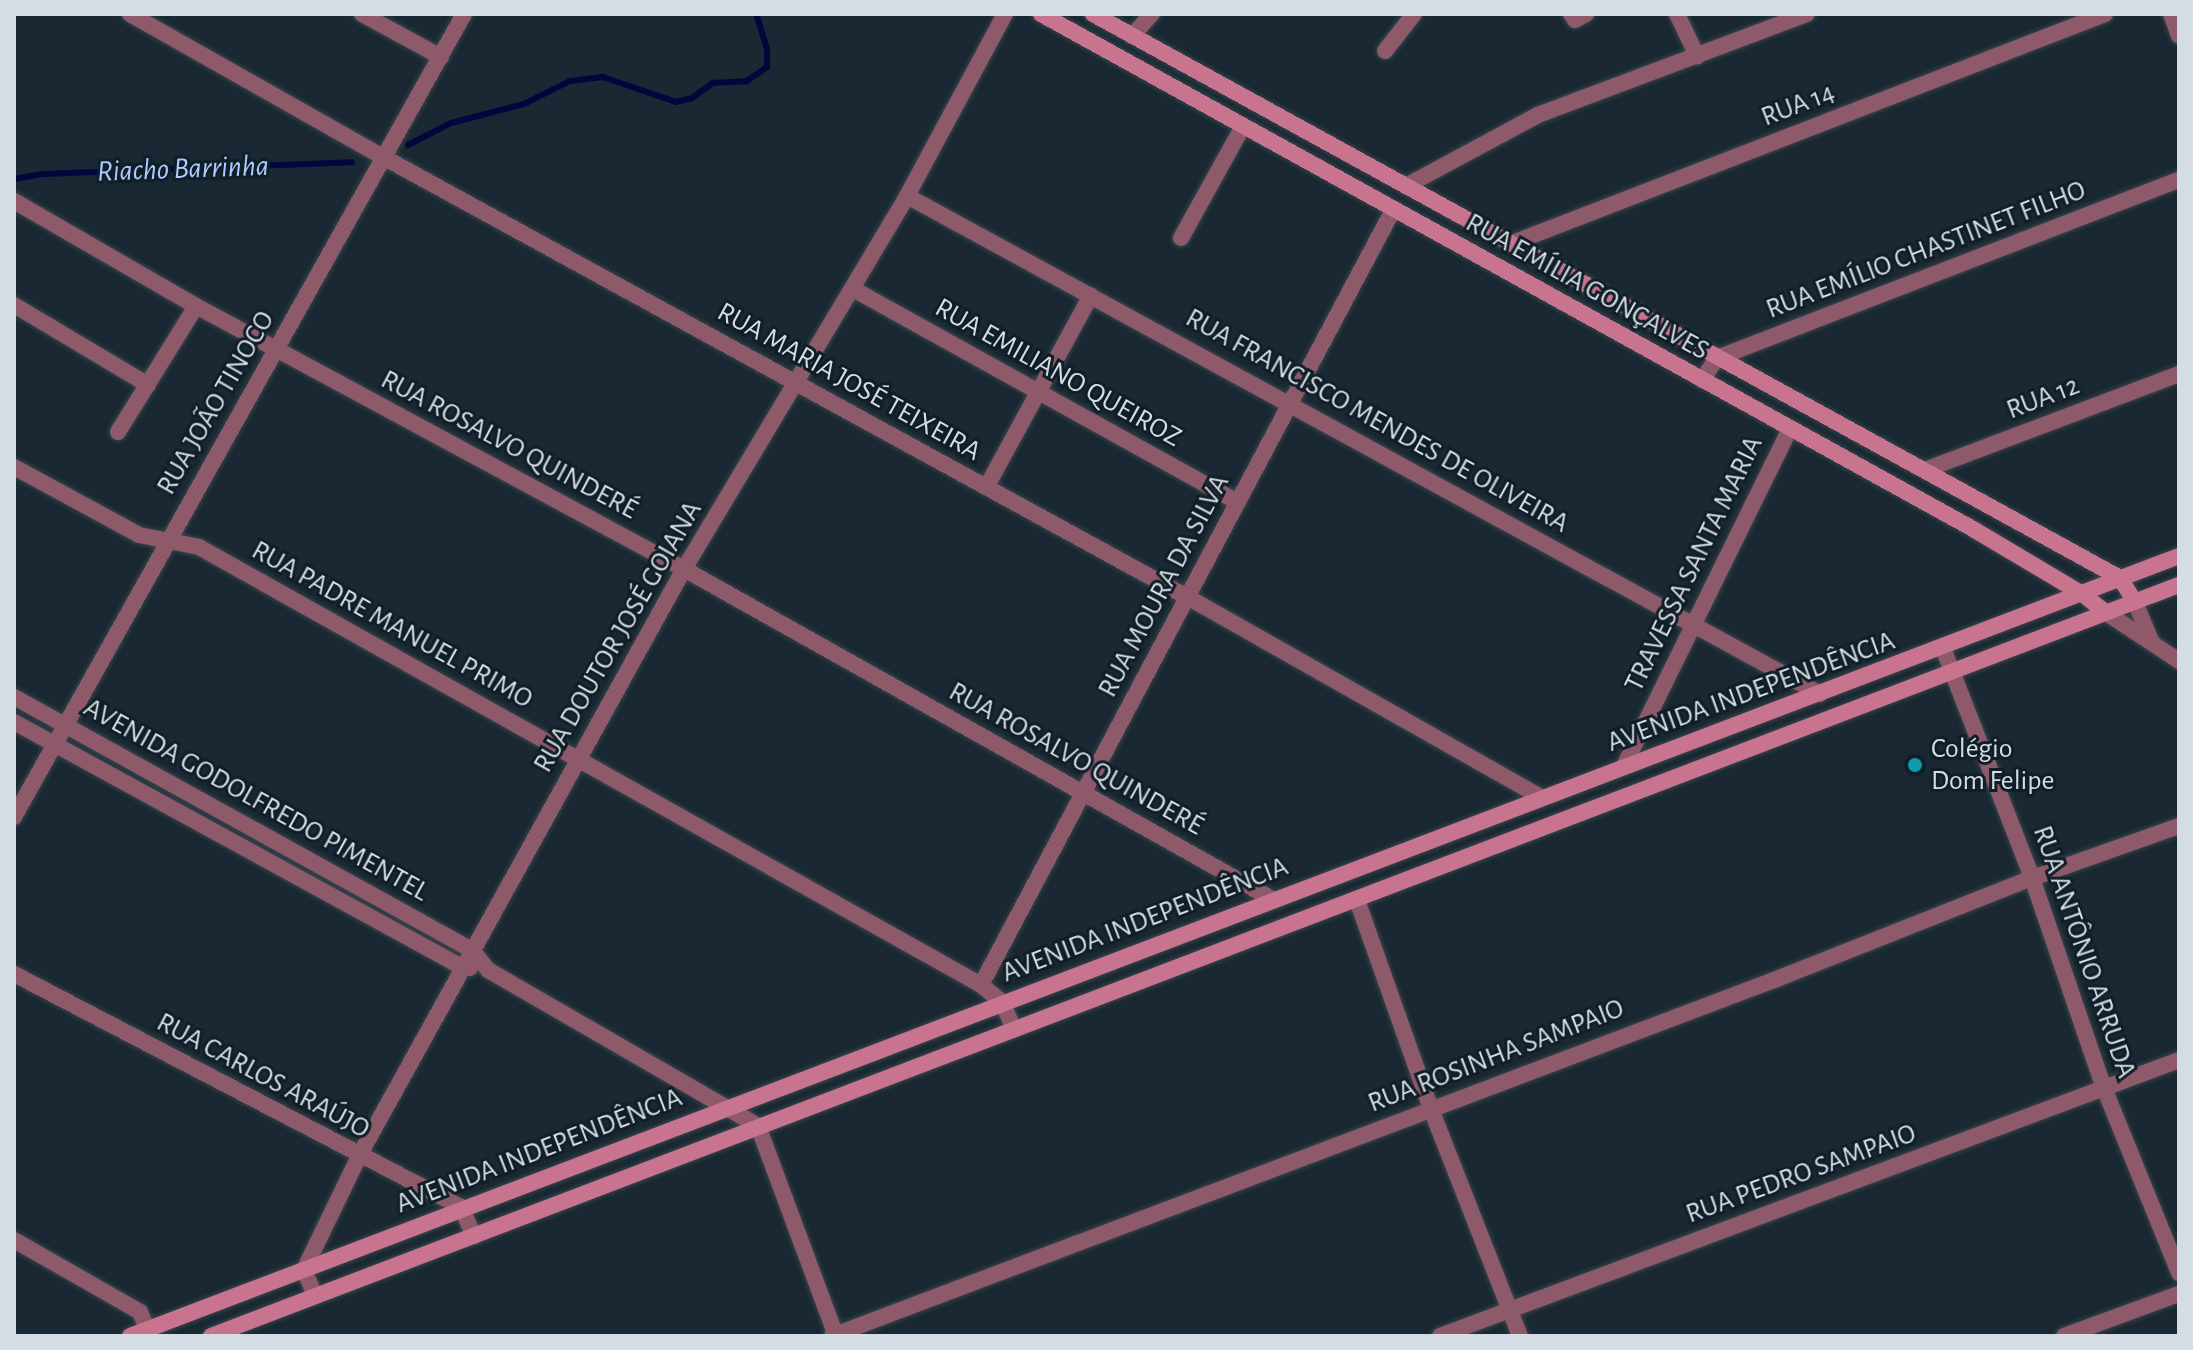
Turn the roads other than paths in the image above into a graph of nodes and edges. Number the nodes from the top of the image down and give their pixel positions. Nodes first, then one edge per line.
1 (130, 14) edge
2 (362, 14) edge
3 (464, 14) edge
4 (1005, 14) edge
5 (1041, 14) edge
6 (1093, 14) edge
7 (1152, 14) edge
8 (1414, 14) edge
9 (1571, 14) edge
10 (1586, 14) edge
11 (1677, 14) edge
12 (1807, 14) edge
13 (2105, 14) edge
14 (2171, 14) edge
15 (1132, 36) junction
16 (2179, 36) edge
17 (1385, 51) dead end
18 (1697, 56) junction
19 (441, 57) junction
20 (1300, 127) junction
21 (1242, 128) junction
22 (1286, 152) junction
23 (383, 157) junction
24 (2179, 180) edge
25 (1406, 186) junction
26 (907, 196) junction
27 (14, 201) edge
28 (1393, 210) junction
29 (1181, 238) dead end
30 (1510, 244) junction
31 (853, 289) junction
32 (1091, 295) junction
33 (14, 305) edge
34 (196, 306) junction
35 (277, 350) junction
36 (1717, 358) junction
37 (2179, 374) edge
38 (1702, 380) junction
39 (797, 382) junction
40 (148, 385) junction
41 (1038, 392) junction
42 (1289, 403) junction
43 (1790, 428) junction
44 (118, 432) dead end
45 (14, 467) edge
46 (1925, 470) junction
47 (987, 486) junction
48 (1238, 502) junction
49 (168, 540) junction
50 (2179, 556) edge
51 (684, 569) junction
52 (2120, 578) junction
53 (2179, 585) edge
54 (2081, 593) junction
55 (1189, 598) junction
56 (2135, 602) junction
57 (2105, 612) junction
58 (1695, 625) junction
59 (2153, 644) junction
60 (1943, 648) junction
61 (2179, 661) edge
62 (1954, 673) junction
63 (1820, 694) junction
64 (14, 697) edge
65 (14, 722) edge
66 (68, 724) junction
67 (55, 743) junction
68 (578, 759) junction
69 (1624, 766) junction
70 (1084, 793) junction
71 (1542, 798) junction
72 (14, 817) edge
73 (2179, 826) edge
74 (276, 842) junction
75 (265, 860) junction
76 (2032, 878) junction
77 (1272, 899) junction
78 (1357, 900) junction
79 (472, 950) junction
80 (462, 967) junction
81 (488, 970) junction
82 (14, 974) edge
83 (981, 985) junction
84 (1002, 1002) junction
85 (1014, 1029) junction
86 (2179, 1060) edge
87 (2104, 1088) junction
88 (727, 1108) junction
89 (1431, 1109) junction
90 (758, 1126) junction
91 (359, 1156) junction
92 (461, 1207) junction
93 (474, 1236) junction
94 (14, 1240) edge
95 (304, 1270) junction
96 (2179, 1273) edge
97 (2179, 1294) edge
98 (315, 1295) junction
99 (1510, 1309) junction
100 (149, 1333) edge
101 (130, 1336) edge
102 (211, 1336) edge
103 (834, 1336) edge
104 (1440, 1336) edge
105 (1520, 1336) edge
106 (2064, 1336) edge

1 - 23 street, RUA MARIA JOSÉ TEIXEIRA
2 - 19 street
3 - 19 street, RUA JOÃO TINOCO
4 - 26 street, RUA DOUTOR JOSÉ GOIANA
5 - 21 main road, RUA EMÍLIA GONÇALVES
6 - 15 main road, RUA EMÍLIA GONÇALVES
7 - 15 street
8 - 17 street
9 - 10 street
11 - 18 street
12 - 18 street
13 - 30 street, RUA 14
14 - 16 street
15 - 20 main road, RUA EMÍLIA GONÇALVES
18 - 25 street
19 - 23 street, RUA JOÃO TINOCO
20 - 22 main road
20 - 25 main road, RUA EMÍLIA GONÇALVES
21 - 22 main road, RUA EMÍLIA GONÇALVES
21 - 29 street
22 - 28 main road, RUA EMÍLIA GONÇALVES
23 - 35 street, RUA JOÃO TINOCO
23 - 39 street, RUA MARIA JOSÉ TEIXEIRA
24 - 36 street, RUA EMÍLIO CHASTINET FILHO
25 - 30 main road, RUA EMÍLIA GONÇALVES
26 - 31 street, RUA DOUTOR JOSÉ GOIANA
26 - 32 street, RUA FRANCISCO MENDES DE OLIVEIRA
27 - 34 street, RUA ROSALVO QUINDERÉ
28 - 38 main road, RUA EMÍLIA GONÇALVES
28 - 42 street, RUA MOURA DA SILVA
30 - 36 main road, RUA EMÍLIA GONÇALVES
31 - 39 street, RUA DOUTOR JOSÉ GOIANA
31 - 41 street, RUA EMILIANO QUEIROZ
32 - 41 street
32 - 42 street, RUA FRANCISCO MENDES DE OLIVEIRA
33 - 40 street
34 - 35 street, RUA ROSALVO QUINDERÉ
34 - 40 street
35 - 49 street, RUA JOÃO TINOCO
35 - 51 street, RUA ROSALVO QUINDERÉ
36 - 38 street
36 - 46 main road, RUA EMÍLIA GONÇALVES
37 - 46 street, RUA 12
38 - 43 main road, RUA EMÍLIA GONÇALVES
39 - 47 street, RUA MARIA JOSÉ TEIXEIRA
39 - 51 street, RUA DOUTOR JOSÉ GOIANA
40 - 44 street
41 - 47 street
41 - 48 street, RUA EMILIANO QUEIROZ
42 - 48 street, RUA MOURA DA SILVA
42 - 58 street, RUA FRANCISCO MENDES DE OLIVEIRA
43 - 54 main road, RUA EMÍLIA GONÇALVES
43 - 58 street, TRAVESSA SANTA MARIA
45 - 49 street, RUA PADRE MANUEL PRIMO
46 - 52 main road, RUA EMÍLIA GONÇALVES
47 - 55 street, RUA MARIA JOSÉ TEIXEIRA
48 - 55 street, RUA MOURA DA SILVA
49 - 66 street, RUA JOÃO TINOCO
49 - 68 street, RUA PADRE MANUEL PRIMO
50 - 52 main road, AVENIDA INDEPENDÊNCIA
51 - 68 street, RUA DOUTOR JOSÉ GOIANA
51 - 70 street, RUA ROSALVO QUINDERÉ
52 - 54 main road, AVENIDA INDEPENDÊNCIA
52 - 56 main road, RUA EMÍLIA GONÇALVES
53 - 56 main road, AVENIDA INDEPENDÊNCIA
54 - 57 main road, RUA EMÍLIA GONÇALVES
54 - 60 main road, AVENIDA INDEPENDÊNCIA
55 - 70 street, RUA MOURA DA SILVA
55 - 71 street, RUA MARIA JOSÉ TEIXEIRA
56 - 57 main road, AVENIDA INDEPENDÊNCIA
56 - 59 street
57 - 59 street
57 - 62 main road, AVENIDA INDEPENDÊNCIA
58 - 63 street, RUA FRANCISCO MENDES DE OLIVEIRA
58 - 69 street, TRAVESSA SANTA MARIA
59 - 61 street
60 - 62 street, RUA ANTÔNIO ARRUDA
60 - 63 main road, AVENIDA INDEPENDÊNCIA
62 - 76 street, RUA ANTÔNIO ARRUDA
62 - 78 main road, AVENIDA INDEPENDÊNCIA
63 - 69 main road, AVENIDA INDEPENDÊNCIA
64 - 66 street, AVENIDA GODOLFREDO PIMENTEL
65 - 67 street, AVENIDA GODOLFREDO PIMENTEL
66 - 67 street, RUA JOÃO TINOCO
66 - 74 street, AVENIDA GODOLFREDO PIMENTEL
67 - 72 street, RUA JOÃO TINOCO
67 - 75 street, AVENIDA GODOLFREDO PIMENTEL
68 - 79 street, RUA DOUTOR JOSÉ GOIANA
68 - 83 street, RUA PADRE MANUEL PRIMO
69 - 71 main road, AVENIDA INDEPENDÊNCIA
70 - 77 street, RUA ROSALVO QUINDERÉ
70 - 83 street, RUA MOURA DA SILVA
71 - 77 main road, AVENIDA INDEPENDÊNCIA
73 - 76 street, RUA ROSINHA SAMPAIO
74 - 75 street
74 - 79 street, AVENIDA GODOLFREDO PIMENTEL
75 - 80 street, AVENIDA GODOLFREDO PIMENTEL
76 - 87 street, RUA ANTÔNIO ARRUDA
76 - 89 street, RUA ROSINHA SAMPAIO
77 - 84 main road, AVENIDA INDEPENDÊNCIA
78 - 85 main road, AVENIDA INDEPENDÊNCIA
78 - 89 street
79 - 80 street, RUA DOUTOR JOSÉ GOIANA
79 - 81 street
80 - 81 street
80 - 91 street, RUA DOUTOR JOSÉ GOIANA
81 - 88 street
82 - 91 street, RUA CARLOS ARAÚJO
83 - 84 street, RUA PADRE MANUEL PRIMO
84 - 85 street, RUA PADRE MANUEL PRIMO
84 - 88 main road, AVENIDA INDEPENDÊNCIA
85 - 90 main road, AVENIDA INDEPENDÊNCIA
86 - 87 street, RUA PEDRO SAMPAIO
87 - 96 street, RUA ANTÔNIO ARRUDA
87 - 99 street, RUA PEDRO SAMPAIO
88 - 90 street
88 - 92 main road, AVENIDA INDEPENDÊNCIA
89 - 99 street
89 - 103 street, RUA ROSINHA SAMPAIO
90 - 93 main road, AVENIDA INDEPENDÊNCIA
90 - 103 street
91 - 92 street, RUA CARLOS ARAÚJO
91 - 95 street, RUA DOUTOR JOSÉ GOIANA
92 - 93 street
92 - 95 main road, AVENIDA INDEPENDÊNCIA
93 - 98 main road, AVENIDA INDEPENDÊNCIA
94 - 100 street
95 - 98 street
95 - 100 main road, AVENIDA INDEPENDÊNCIA
97 - 106 street
98 - 102 main road, AVENIDA INDEPENDÊNCIA
99 - 104 street, RUA PEDRO SAMPAIO
99 - 105 street
100 - 101 main road, AVENIDA INDEPENDÊNCIA

